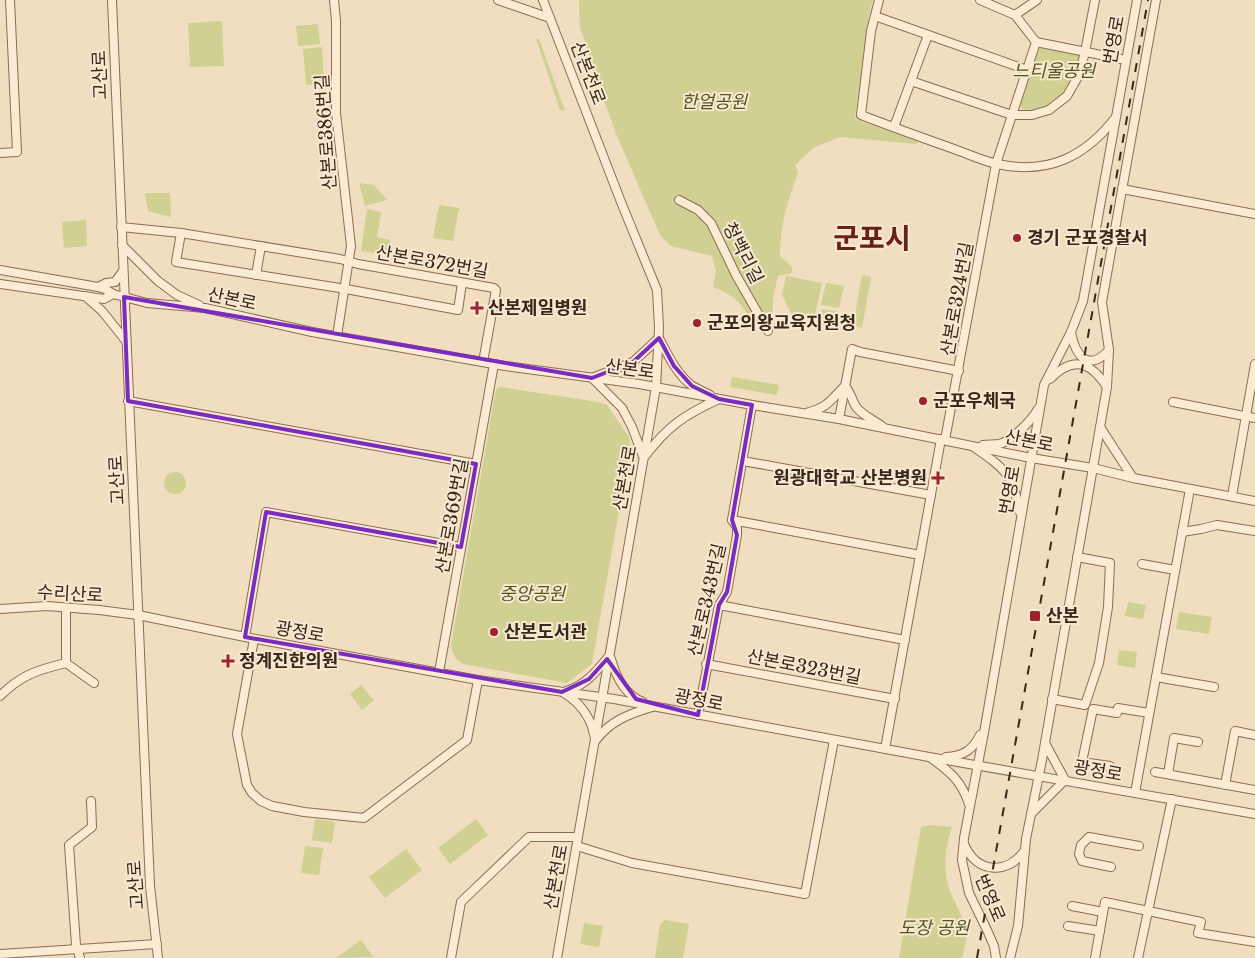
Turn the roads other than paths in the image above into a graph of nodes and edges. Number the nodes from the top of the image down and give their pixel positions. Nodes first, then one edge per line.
1 (10, 0) edge
2 (112, 0) edge
3 (334, 0) edge
4 (498, 0) edge
5 (544, 0) edge
6 (879, 0) edge
7 (980, 0) edge
8 (1037, 0) edge
9 (1094, 0) edge
10 (1136, 0) edge
11 (1156, 0) edge
12 (1015, 15) junction
13 (875, 16) junction
14 (550, 18) junction
15 (928, 35) junction
16 (1036, 42) junction
17 (1085, 52) junction
18 (1126, 60) junction
19 (1027, 70) junction
20 (911, 81) junction
21 (1012, 115) junction
22 (1117, 116) junction
23 (894, 127) junction
24 (0, 153) edge
25 (996, 164) junction
26 (1122, 189) junction
27 (679, 200) dead end
28 (1255, 214) edge
29 (121, 227) junction
30 (181, 233) junction
31 (122, 245) junction
32 (261, 246) junction
33 (349, 262) junction
34 (0, 270) edge
35 (123, 271) junction
36 (256, 275) junction
37 (462, 283) junction
38 (0, 284) edge
39 (98, 287) junction
40 (346, 289) junction
41 (113, 294) junction
42 (85, 296) junction
43 (124, 297) junction
44 (205, 308) junction
45 (768, 331) dead end
46 (1071, 332) junction
47 (337, 336) junction
48 (659, 338) junction
49 (126, 341) junction
50 (1109, 350) junction
51 (483, 362) junction
52 (494, 364) junction
53 (1255, 364) edge
54 (959, 371) junction
55 (592, 378) junction
56 (1044, 385) junction
57 (845, 386) junction
58 (656, 387) junction
59 (1107, 387) junction
60 (718, 399) junction
61 (128, 401) junction
62 (1173, 402) dead end
63 (1041, 403) junction
64 (752, 405) junction
65 (805, 414) junction
66 (1245, 416) junction
67 (1255, 418) edge
68 (839, 419) junction
69 (1100, 427) junction
70 (886, 428) junction
71 (943, 440) junction
72 (971, 445) junction
73 (644, 458) junction
74 (1031, 458) junction
75 (743, 461) junction
76 (476, 464) junction
77 (1093, 468) junction
78 (1133, 478) junction
79 (1190, 489) junction
80 (931, 495) junction
81 (1232, 496) junction
82 (1255, 501) edge
83 (1020, 518) junction
84 (732, 520) junction
85 (1255, 531) edge
86 (1182, 532) junction
87 (461, 547) junction
88 (920, 554) junction
89 (1077, 557) junction
90 (1142, 564) dead end
91 (1175, 570) junction
92 (719, 604) junction
93 (0, 608) edge
94 (66, 608) junction
95 (138, 615) junction
96 (245, 637) junction
97 (254, 639) junction
98 (905, 640) junction
99 (610, 655) junction
100 (66, 663) junction
101 (706, 664) junction
102 (439, 672) junction
103 (1156, 677) junction
104 (478, 680) junction
105 (94, 683) dead end
106 (1214, 687) dead end
107 (562, 692) junction
108 (0, 696) edge
109 (602, 698) junction
110 (895, 699) junction
111 (1052, 700) junction
112 (654, 707) junction
113 (1149, 713) junction
114 (698, 715) junction
115 (985, 727) junction
116 (1255, 736) edge
117 (834, 740) junction
118 (595, 741) junction
119 (1198, 742) dead end
120 (1045, 743) junction
121 (885, 749) junction
122 (929, 757) junction
123 (977, 765) junction
124 (1110, 766) dead end
125 (1155, 772) dead end
126 (1168, 774) junction
127 (1039, 775) junction
128 (1065, 780) junction
129 (1225, 785) junction
130 (1255, 790) edge
131 (1135, 793) junction
132 (1172, 800) junction
133 (91, 801) dead end
134 (969, 805) junction
135 (1031, 814) junction
136 (1255, 814) edge
137 (578, 837) junction
138 (963, 842) junction
139 (577, 846) junction
140 (1139, 846) dead end
141 (1025, 850) junction
142 (1111, 867) dead end
143 (1072, 906) dead end
144 (1148, 911) junction
145 (1103, 912) junction
146 (1068, 926) dead end
147 (1100, 931) junction
148 (1255, 942) edge
149 (156, 944) junction
150 (78, 949) junction
151 (0, 954) edge
152 (80, 958) edge
153 (158, 958) edge
154 (451, 958) edge
155 (557, 958) edge
156 (996, 958) edge
157 (1010, 958) edge
158 (1095, 958) edge
159 (1138, 958) edge

1 - 24 street
2 - 29 street, 고산로
3 - 33 street, 산본로386번길
4 - 14 street
5 - 14 street, 산본천로
6 - 13 street
7 - 12 street
8 - 12 street
9 - 17 street
10 - 18 street, 번영로
11 - 26 street, 번영로
12 - 16 street
13 - 15 street
13 - 23 street
14 - 48 street, 산본천로
15 - 19 street
15 - 20 street
16 - 17 street
16 - 19 street, 산본로324번길
17 - 18 street
17 - 21 street
18 - 22 street, 번영로
19 - 21 street, 산본로324번길
20 - 21 street
20 - 23 street
21 - 25 street, 산본로324번길
22 - 25 street
22 - 46 street, 번영로
23 - 25 street
25 - 54 street, 산본로324번길
26 - 28 street
26 - 50 street, 번영로
27 - 45 street, 청백리길
29 - 30 street
29 - 31 street, 고산로
30 - 32 street
30 - 36 street
31 - 35 street, 고산로
31 - 44 street
32 - 33 street
32 - 36 street
33 - 37 street, 산본로372번길
33 - 40 street, 산본로386번길
34 - 39 street
35 - 39 street
35 - 43 street, 고산로
36 - 40 street
37 - 40 street
37 - 51 street, 산본로372번길
38 - 42 street, 산본로
39 - 41 street
40 - 47 street, 산본로386번길
41 - 42 street, 산본로
41 - 43 street, 산본로
42 - 49 street
43 - 44 street, 산본로
43 - 49 street, 고산로
44 - 47 street, 산본로
46 - 50 street
46 - 56 street, 번영로
47 - 51 street, 산본로
48 - 55 street
48 - 58 street, 산본천로
48 - 60 street
49 - 61 street, 고산로
50 - 59 street, 번영로
51 - 52 street, 산본로
52 - 55 street, 산본로
52 - 76 street, 산본로369번길
53 - 66 street
54 - 57 street
54 - 71 street, 산본로324번길
55 - 58 street, 산본로
55 - 73 street
56 - 59 street
56 - 63 street, 번영로
57 - 65 street
57 - 68 street
57 - 70 street
58 - 60 street, 산본로
58 - 73 street, 산본천로
59 - 69 street, 번영로
60 - 64 street, 산본로
60 - 73 street
61 - 76 street
61 - 95 street, 고산로
62 - 66 street
63 - 72 street
63 - 74 street, 번영로
64 - 65 street, 산본로
64 - 75 street, 산본로343번길
65 - 68 street, 산본로
66 - 67 street
66 - 81 street
68 - 70 street, 산본로
69 - 77 street, 번영로
69 - 78 street
70 - 71 street, 산본로
71 - 72 street, 산본로
71 - 80 street
72 - 74 street, 산본로
72 - 83 street
73 - 99 street, 산본천로
74 - 77 street, 산본로
74 - 83 street, 번영로
75 - 80 street
75 - 84 street, 산본로343번길
76 - 87 street, 산본로369번길
77 - 78 street, 산본로
77 - 89 street, 번영로
78 - 79 street, 산본로
79 - 81 street, 산본로
79 - 86 street
80 - 88 street
81 - 82 street, 산본로
83 - 115 street, 번영로
84 - 88 street
84 - 92 street, 산본로343번길
85 - 86 street
86 - 91 street
87 - 96 street
87 - 102 street, 산본로369번길
88 - 98 street
89 - 111 street, 번영로
89 - 111 street
90 - 91 street
91 - 103 street
92 - 98 street
92 - 101 street, 산본로343번길
93 - 94 street, 수리산로
94 - 95 street, 수리산로
94 - 100 street
95 - 96 street, 광정로
95 - 149 street, 고산로
96 - 97 street, 광정로
97 - 102 street, 광정로
97 - 104 street
98 - 110 street
99 - 107 street
99 - 109 street, 산본천로
99 - 112 street
100 - 105 street
100 - 108 street
101 - 110 street, 산본로323번길
101 - 114 street, 산본로343번길
102 - 104 street, 광정로
103 - 106 street
103 - 113 street
104 - 107 street, 광정로
107 - 109 street, 광정로
107 - 118 street
109 - 112 street, 광정로
109 - 118 street, 산본천로
110 - 121 street
111 - 120 street, 번영로
112 - 114 street, 광정로
112 - 118 street
113 - 124 street
113 - 131 street
114 - 117 street, 광정로
115 - 122 street
115 - 123 street, 번영로
116 - 129 street
117 - 121 street, 광정로
117 - 139 street
118 - 137 street, 산본천로
119 - 126 street
120 - 127 street, 번영로
120 - 128 street
121 - 122 street, 광정로
122 - 123 street, 광정로
122 - 134 street
123 - 127 street, 광정로
123 - 134 street, 번영로
125 - 126 street
126 - 129 street
127 - 128 street, 광정로
127 - 135 street, 번영로
128 - 131 street, 광정로
128 - 135 street
129 - 130 street
131 - 132 street, 광정로
132 - 136 street, 광정로
132 - 144 street
133 - 150 street
134 - 138 street, 번영로
135 - 141 street, 번영로
137 - 139 street, 산본천로
137 - 154 street
138 - 141 street
138 - 156 street, 번영로
139 - 155 street, 산본천로
140 - 142 street
141 - 157 street, 번영로
143 - 145 street
144 - 145 street
144 - 148 street
144 - 159 street
145 - 147 street
146 - 147 street
147 - 158 street
149 - 150 street
149 - 153 street, 고산로
150 - 151 street
150 - 152 street

